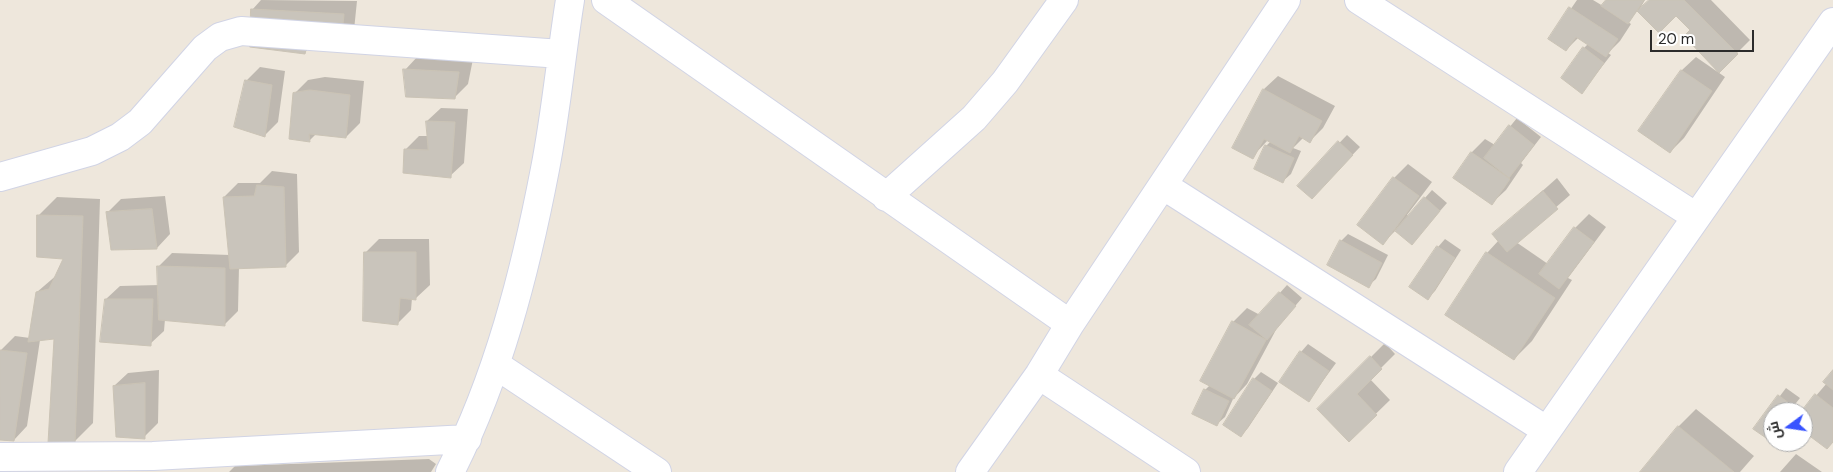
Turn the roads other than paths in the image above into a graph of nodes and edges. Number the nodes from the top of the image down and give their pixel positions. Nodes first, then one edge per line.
1 (570, 0) edge
2 (606, 0) edge
3 (1064, 0) edge
4 (1286, 0) edge
5 (1359, 0) edge
6 (1833, 22) edge
7 (562, 54) junction
8 (0, 177) edge
9 (1164, 186) junction
10 (886, 197) junction
11 (1695, 216) junction
12 (1070, 324) junction
13 (496, 365) junction
14 (1039, 375) junction
15 (1546, 430) junction
16 (467, 439) junction
17 (4, 463) edge
18 (450, 472) edge
19 (657, 472) edge
20 (970, 472) edge
21 (1186, 472) edge
22 (1518, 472) edge

1 - 7 street
2 - 10 street
3 - 10 street
4 - 9 street
5 - 11 street
6 - 11 street
7 - 8 street
7 - 13 street
9 - 12 street
9 - 15 street
10 - 12 street
11 - 15 street
12 - 14 street
13 - 16 street
13 - 19 street
14 - 20 street
14 - 21 street
15 - 22 street
16 - 17 street
16 - 18 street

